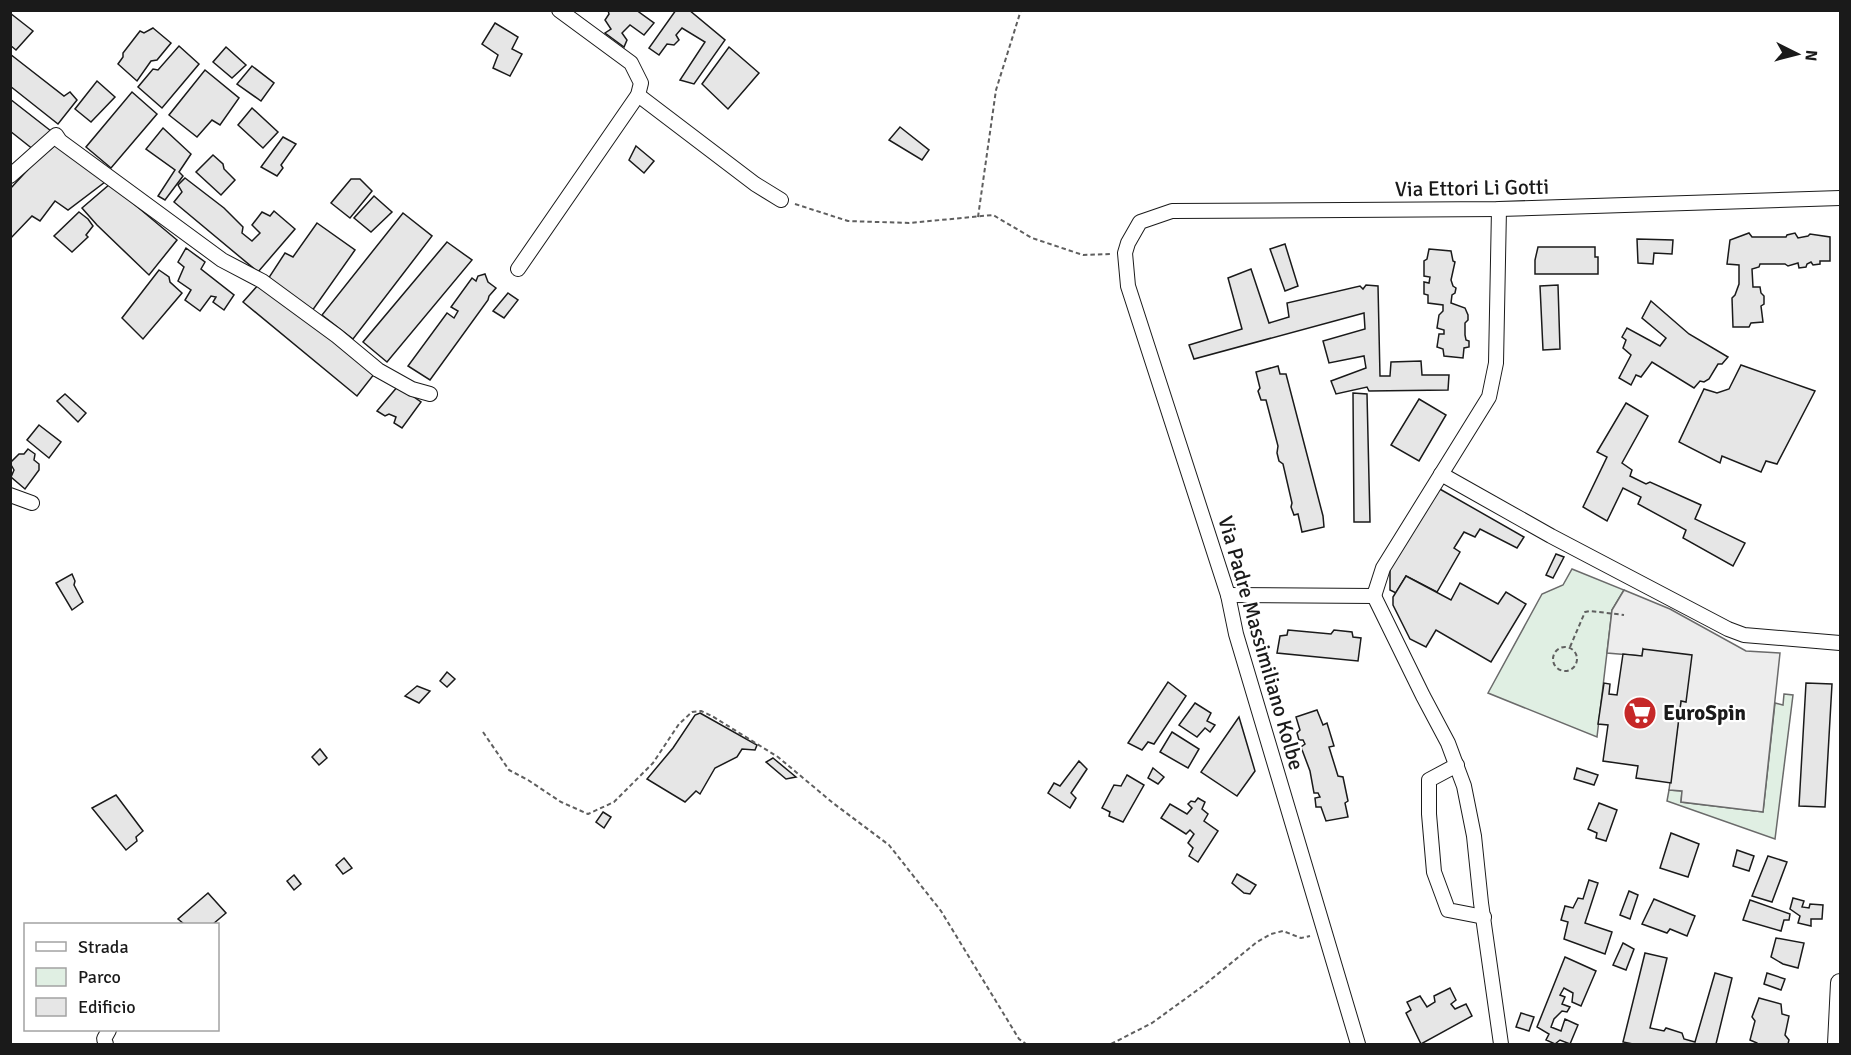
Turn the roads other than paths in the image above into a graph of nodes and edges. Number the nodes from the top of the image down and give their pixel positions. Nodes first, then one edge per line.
1 (559, 10) edge
2 (638, 95) junction
3 (10, 176) edge
4 (1840, 198) edge
5 (781, 200) road end
6 (1499, 210) junction
7 (1125, 254) joint
8 (518, 269) dead end
9 (430, 394) dead end
10 (1441, 474) junction
11 (10, 495) edge
12 (32, 503) dead end
13 (1228, 595) junction
14 (1374, 596) junction
15 (1840, 643) edge
16 (1456, 765) junction
17 (1484, 917) junction
18 (1840, 983) edge
19 (1358, 1044) edge
20 (1501, 1044) edge
21 (1837, 1044) edge

1 - 2 street
2 - 5 street
2 - 8 street
3 - 9 street
4 - 6 street, Via Ettori Li Gotti
6 - 7 street, Via Ettori Li Gotti
6 - 10 street
7 - 13 street, Via Padre Massimiliano Kolbe
10 - 14 street
10 - 15 street
11 - 12 street
13 - 14 street
13 - 19 street, Via Padre Massimiliano Kolbe
14 - 16 street
16 - 17 street
16 - 17 street
17 - 20 street
18 - 21 main road

